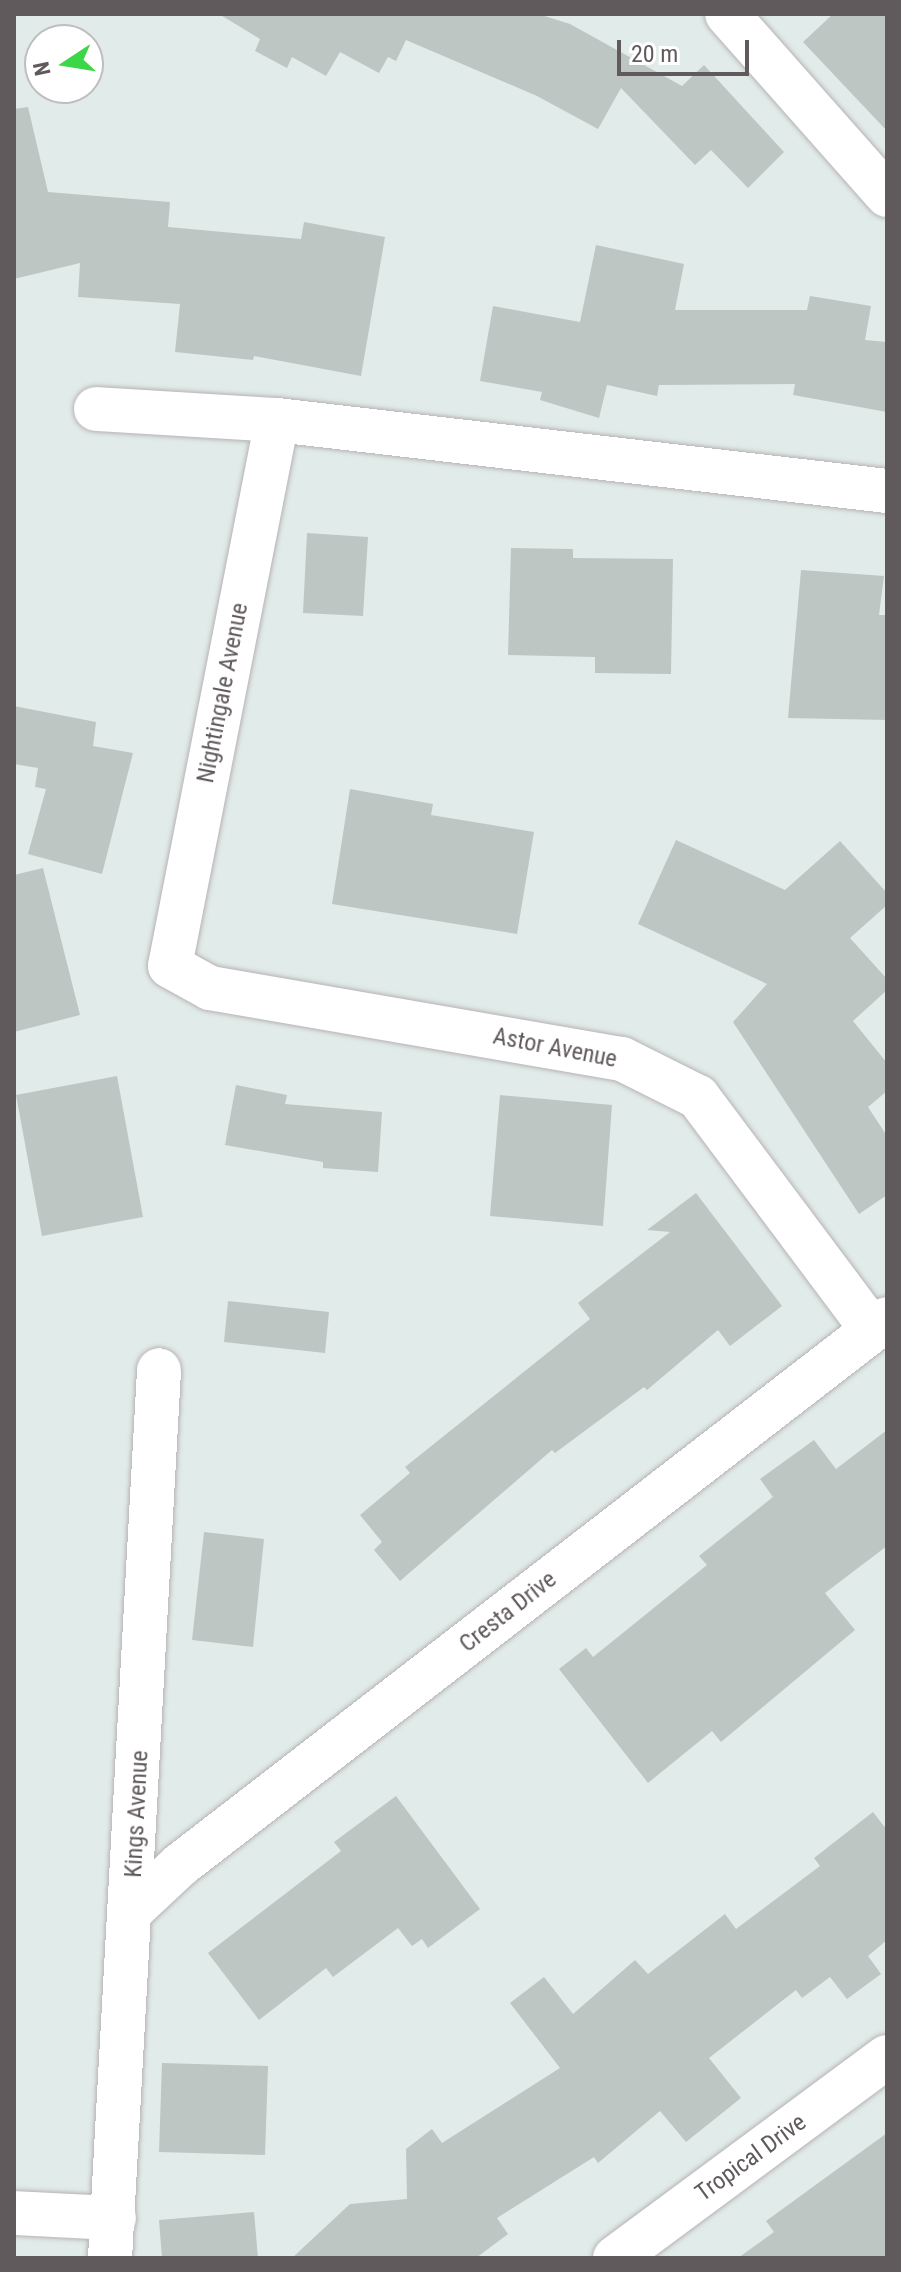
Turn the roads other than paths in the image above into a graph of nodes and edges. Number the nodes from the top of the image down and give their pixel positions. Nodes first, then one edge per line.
1 (727, 14) edge
2 (887, 195) edge
3 (96, 409) dead end
4 (277, 420) junction
5 (887, 491) edge
6 (170, 966) joint
7 (880, 1325) edge
8 (159, 1370) dead end
9 (133, 1909) junction
10 (887, 2057) edge
11 (14, 2213) edge
12 (112, 2238) edge
13 (615, 2258) edge

1 - 2 street
3 - 4 street
4 - 5 street
4 - 6 street, Nightingale Avenue
6 - 7 street, Astor Avenue
7 - 9 street, Cresta Drive
8 - 9 street, Kings Avenue
9 - 12 street, Kings Avenue
10 - 13 street, Tropical Drive
11 - 12 street

